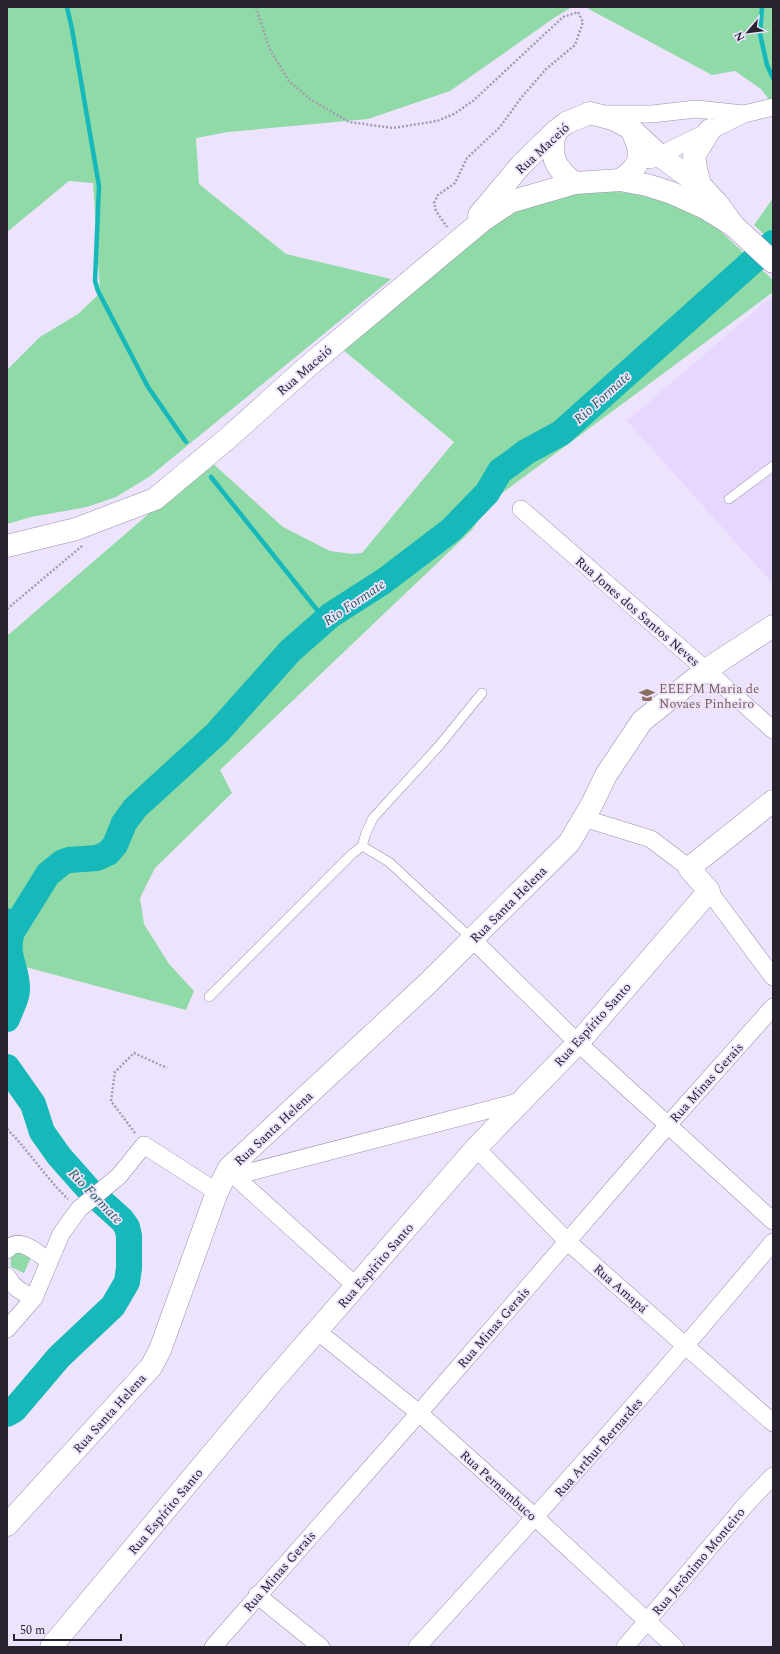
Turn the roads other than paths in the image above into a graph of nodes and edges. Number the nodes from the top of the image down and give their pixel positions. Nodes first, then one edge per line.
1 (773, 107) edge
2 (590, 113) junction
3 (744, 114) junction
4 (630, 128) junction
5 (710, 130) junction
6 (556, 131) junction
7 (660, 156) junction
8 (629, 173) junction
9 (575, 183) junction
10 (700, 185) junction
11 (734, 226) junction
12 (456, 243) junction
13 (773, 262) edge
14 (773, 466) edge
15 (729, 499) dead end
16 (521, 509) dead end
17 (7, 546) edge
18 (773, 626) edge
19 (706, 670) junction
20 (482, 693) dead end
21 (773, 730) edge
22 (773, 801) edge
23 (587, 811) junction
24 (362, 846) junction
25 (689, 868) junction
26 (709, 891) junction
27 (472, 939) junction
28 (773, 977) edge
29 (209, 997) dead end
30 (773, 1007) edge
31 (578, 1043) junction
32 (522, 1101) junction
33 (668, 1125) junction
34 (476, 1148) junction
35 (232, 1174) junction
36 (217, 1192) junction
37 (773, 1221) edge
38 (568, 1242) junction
39 (773, 1242) edge
40 (7, 1250) edge
41 (49, 1261) junction
42 (7, 1276) edge
43 (357, 1287) junction
44 (34, 1298) junction
45 (7, 1329) edge
46 (317, 1331) junction
47 (687, 1346) junction
48 (419, 1413) junction
49 (773, 1423) edge
50 (773, 1476) edge
51 (536, 1518) junction
52 (7, 1525) edge
53 (257, 1595) junction
54 (647, 1621) junction
55 (51, 1647) edge
56 (213, 1647) edge
57 (321, 1647) edge
58 (417, 1647) edge
59 (624, 1647) edge
60 (675, 1647) edge

1 - 3 street
2 - 3 street
2 - 4 street, Rua Maceió
2 - 6 street, Rua Maceió
3 - 5 street
4 - 7 street, Rua Maceió
4 - 8 street
5 - 7 street
5 - 10 street
6 - 9 street
6 - 12 street, Rua Maceió
7 - 8 street
7 - 10 street, Rua Maceió
8 - 9 street, Rua Maceió
8 - 11 street, Rua Maceió
9 - 12 street, Rua Maceió
10 - 11 street, Rua Maceió
11 - 13 street, Rua Maceió
12 - 17 street, Rua Maceió
14 - 15 lane
16 - 19 street, Rua Jones dos Santos Neves
18 - 19 street, Rua Santa Helena
19 - 21 street, Rua Jones dos Santos Neves
19 - 23 street, Rua Santa Helena
20 - 24 lane
22 - 25 street
23 - 25 street
23 - 27 street, Rua Santa Helena
24 - 27 lane
24 - 29 lane
25 - 26 street
26 - 28 street
26 - 31 street, Rua Espírito Santo
27 - 31 street
27 - 35 street, Rua Santa Helena
30 - 33 street, Rua Minas Gerais
31 - 32 street, Rua Espírito Santo
31 - 33 street
32 - 34 street, Rua Espírito Santo
32 - 35 street
33 - 37 street
33 - 38 street, Rua Minas Gerais
34 - 38 street, Rua Amapá
34 - 43 street, Rua Espírito Santo
35 - 36 street, Rua Santa Helena
35 - 43 street
36 - 41 street
36 - 52 street, Rua Santa Helena
38 - 47 street, Rua Amapá
38 - 48 street, Rua Minas Gerais
39 - 47 street, Rua Arthur Bernardes
40 - 41 street
41 - 44 street
42 - 44 street
43 - 46 street, Rua Espírito Santo
44 - 45 street
46 - 48 street, Rua Pernambuco
46 - 55 street, Rua Espírito Santo
47 - 49 street, Rua Amapá
47 - 51 street, Rua Arthur Bernardes
48 - 51 street, Rua Pernambuco
48 - 53 street, Rua Minas Gerais
50 - 54 street, Rua Jerônimo Monteiro
51 - 54 street, Rua Pernambuco
51 - 58 street, Rua Arthur Bernardes
53 - 56 street, Rua Minas Gerais
53 - 57 street
54 - 59 street, Rua Jerônimo Monteiro
54 - 60 street, Rua Pernambuco

